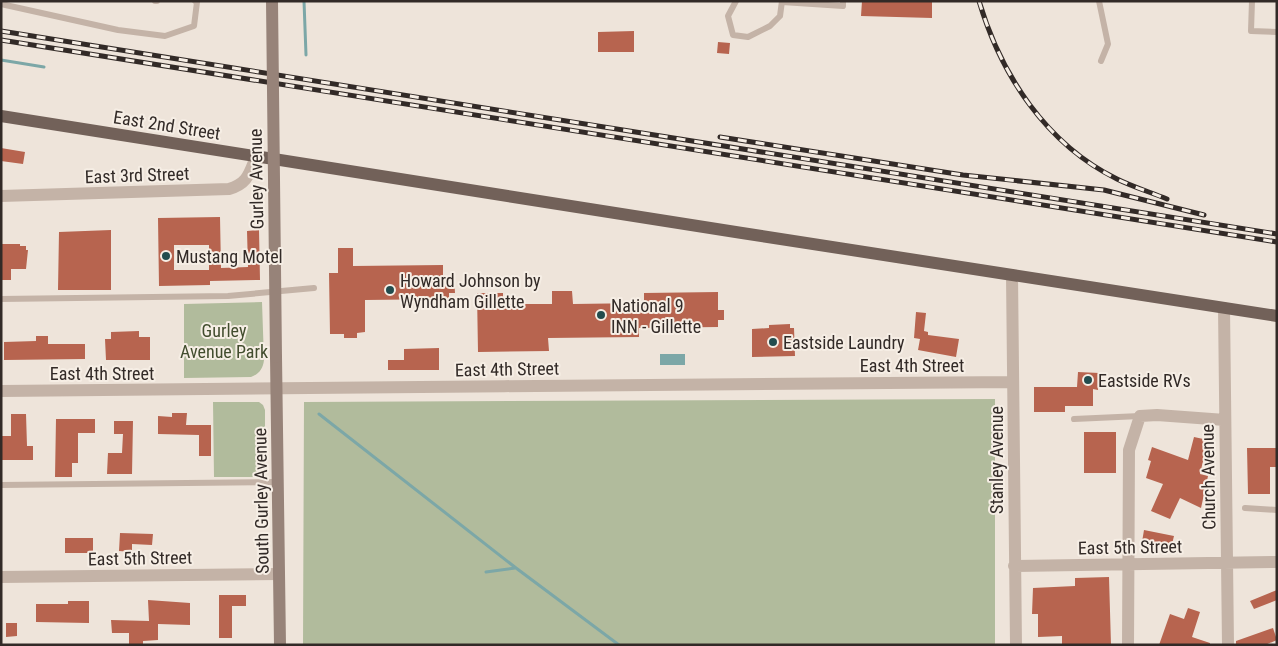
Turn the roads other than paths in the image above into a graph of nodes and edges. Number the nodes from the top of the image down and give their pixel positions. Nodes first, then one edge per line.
1 (196, 1) edge
2 (272, 1) edge
3 (736, 1) edge
4 (843, 1) edge
5 (1099, 1) edge
6 (1252, 1) edge
7 (782, 2) edge
8 (1, 4) edge
9 (1277, 32) edge
10 (1101, 61) dead end
11 (1, 116) edge
12 (256, 157) junction
13 (1, 196) edge
14 (1012, 275) junction
15 (314, 288) dead end
16 (1, 299) edge
17 (1224, 308) junction
18 (1277, 316) edge
19 (276, 357) joint
20 (1013, 382) junction
21 (277, 389) junction
22 (1, 391) edge
23 (1140, 416) junction
24 (1074, 418) dead end
25 (1225, 420) junction
26 (278, 482) junction
27 (1, 484) edge
28 (1245, 508) dead end
29 (1277, 510) edge
30 (1277, 562) edge
31 (1129, 564) junction
32 (1227, 564) junction
33 (1014, 566) junction
34 (279, 574) junction
35 (1, 577) edge
36 (280, 645) edge
37 (1016, 645) edge
38 (1128, 645) edge
39 (1228, 645) edge

1 - 8 lane
2 - 19 street, Gurley Avenue, bridge
3 - 7 lane
4 - 7 lane
5 - 10 lane
6 - 9 lane
11 - 12 main road, East 2nd Street
12 - 13 street, East 3rd Street
12 - 14 main road, East 2nd Street
14 - 17 main road, East 2nd Street
14 - 20 street, Stanley Avenue
15 - 16 lane
17 - 18 main road, East 2nd Street
17 - 25 street, Church Avenue
19 - 21 street, South Gurley Avenue
20 - 21 street, East 4th Street
20 - 33 street, Stanley Avenue
21 - 22 street, East 4th Street
21 - 26 street, South Gurley Avenue
23 - 24 lane
23 - 25 street
23 - 31 street
25 - 32 street, Church Avenue
26 - 27 lane
26 - 34 street, South Gurley Avenue
28 - 29 lane
30 - 32 street, East 5th Street
31 - 32 street, East 5th Street
31 - 33 street, East 5th Street
31 - 38 street
32 - 39 street, Church Avenue
33 - 37 street, Stanley Avenue
34 - 35 street, East 5th Street
34 - 36 street, South Gurley Avenue

